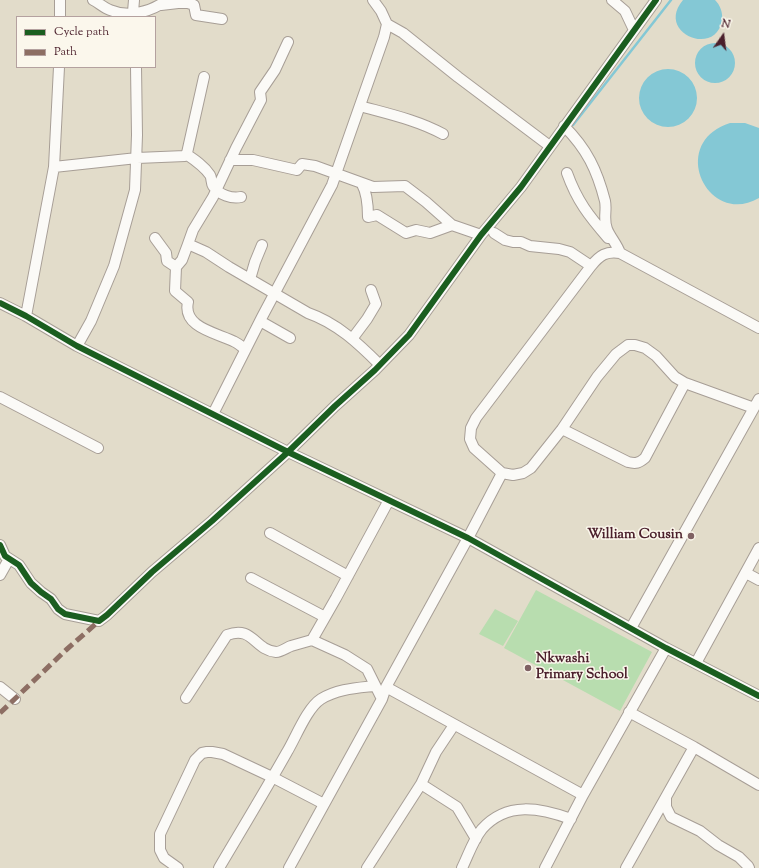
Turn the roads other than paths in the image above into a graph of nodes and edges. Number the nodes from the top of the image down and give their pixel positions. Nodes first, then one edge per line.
1 (60, 0) edge
2 (94, 0) edge
3 (134, 0) edge
4 (373, 0) edge
5 (612, 0) edge
6 (656, 0) edge
7 (164, 2) edge
8 (135, 15) edge
9 (60, 16) edge
10 (222, 19) dead end
11 (386, 24) junction
12 (634, 30) junction
13 (288, 42) dead end
14 (59, 68) edge
15 (136, 68) edge
16 (204, 77) dead end
17 (360, 106) junction
18 (564, 126) junction
19 (443, 134) dead end
20 (548, 144) dead end
21 (186, 154) junction
22 (137, 158) junction
23 (230, 160) junction
24 (54, 167) junction
25 (567, 172) dead end
26 (336, 174) junction
27 (362, 184) junction
28 (217, 189) junction
29 (241, 197) dead end
30 (452, 224) junction
31 (494, 233) dead end
32 (481, 234) junction
33 (155, 238) dead end
34 (188, 244) junction
35 (262, 246) dead end
36 (615, 252) junction
37 (176, 266) junction
38 (591, 266) junction
39 (250, 279) junction
40 (371, 290) dead end
41 (274, 293) junction
42 (0, 303) edge
43 (26, 316) junction
44 (260, 321) junction
45 (759, 328) edge
46 (290, 338) dead end
47 (352, 339) junction
48 (77, 346) junction
49 (245, 349) junction
50 (380, 365) junction
51 (685, 384) junction
52 (0, 397) edge
53 (757, 403) edge
54 (213, 414) junction
55 (562, 430) junction
56 (98, 448) dead end
57 (288, 452) junction
58 (502, 473) junction
59 (389, 500) junction
60 (270, 533) dead end
61 (468, 538) junction
62 (0, 545) edge
63 (759, 548) edge
64 (9, 559) junction
65 (746, 573) junction
66 (0, 575) edge
67 (348, 576) junction
68 (251, 578) dead end
69 (759, 580) edge
70 (325, 617) junction
71 (631, 628) junction
72 (312, 640) junction
73 (666, 648) junction
74 (696, 663) junction
75 (374, 686) junction
76 (0, 687) edge
77 (386, 687) junction
78 (759, 696) edge
79 (186, 698) dead end
80 (15, 699) dead end
81 (382, 699) junction
82 (629, 712) junction
83 (454, 725) junction
84 (694, 747) junction
85 (272, 777) junction
86 (421, 784) junction
87 (759, 785) edge
88 (583, 795) junction
89 (666, 797) junction
90 (324, 804) junction
91 (571, 819) junction
92 (476, 839) junction
93 (178, 868) edge
94 (219, 868) edge
95 (289, 868) edge
96 (367, 868) edge
97 (462, 868) edge
98 (545, 868) edge
99 (626, 868) edge
100 (749, 868) edge

1 - 9 street
2 - 8 street
3 - 8 street
4 - 11 street
5 - 12 street
6 - 12 street
7 - 8 street
7 - 10 street
11 - 17 street
11 - 20 street
12 - 18 street
13 - 23 street
14 - 24 street
15 - 22 street
16 - 21 street
17 - 19 street
17 - 26 street
18 - 32 street
18 - 36 street
21 - 22 street
21 - 28 street
22 - 24 street
22 - 48 street
23 - 26 street
23 - 28 street
24 - 43 street
25 - 36 street
26 - 27 street
26 - 41 street
27 - 30 street
27 - 30 street
28 - 29 street
28 - 34 street
30 - 32 street
31 - 38 street
32 - 50 street
33 - 37 street
34 - 37 street
34 - 39 street
35 - 39 street
36 - 38 street
36 - 45 street
37 - 49 street
38 - 58 street
39 - 41 street
40 - 47 street
41 - 44 street
41 - 47 street
42 - 43 street
43 - 48 street
44 - 46 street
44 - 49 street
47 - 50 street
48 - 54 street
49 - 54 street
50 - 57 street
51 - 53 street
51 - 55 street
51 - 55 street
52 - 56 street
53 - 71 street
54 - 57 street
55 - 58 street
57 - 59 street
57 - 64 street
58 - 61 street
59 - 61 street
59 - 67 street
60 - 67 street
61 - 71 street
61 - 77 street
62 - 64 street
63 - 65 street
64 - 66 street
65 - 69 street
65 - 74 street
67 - 70 street
68 - 70 street
70 - 72 street
71 - 73 street
72 - 75 street
72 - 79 street
73 - 74 street
73 - 82 street
74 - 78 street
75 - 81 street
75 - 85 street
76 - 80 street
77 - 81 street
77 - 83 street
81 - 90 street
82 - 84 street
82 - 88 street
83 - 86 street
83 - 88 street
84 - 87 street
84 - 89 street
85 - 90 street
85 - 93 street
85 - 94 street
86 - 92 street
86 - 96 street
88 - 91 street
89 - 99 street
89 - 100 street
90 - 95 street
91 - 92 street
91 - 98 street
92 - 97 street

